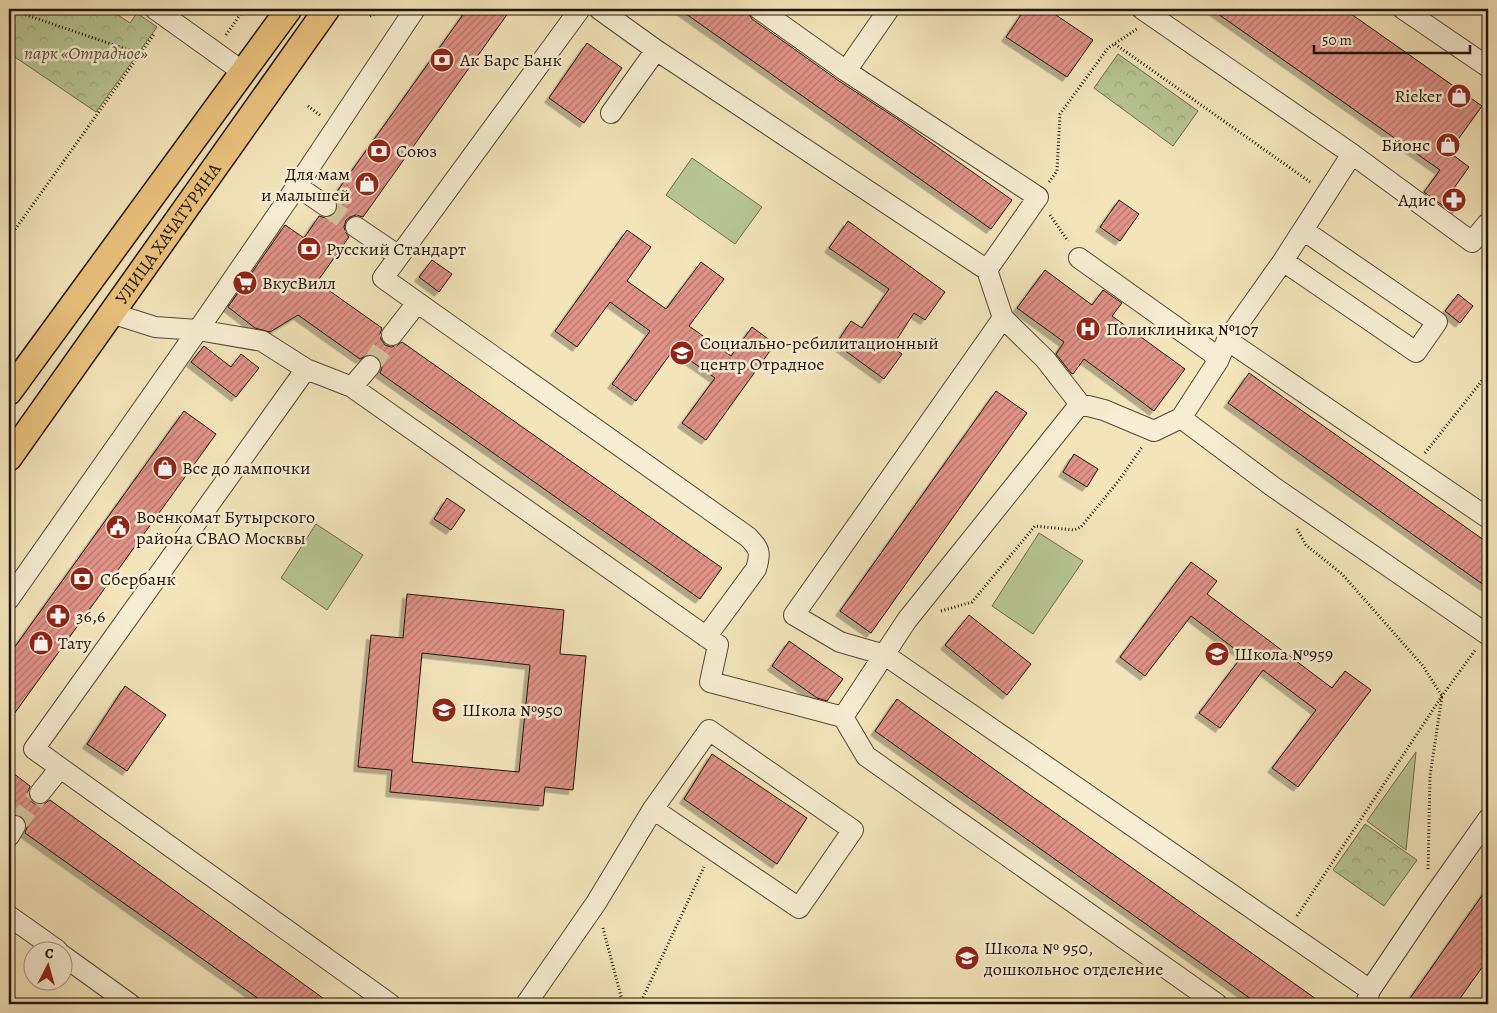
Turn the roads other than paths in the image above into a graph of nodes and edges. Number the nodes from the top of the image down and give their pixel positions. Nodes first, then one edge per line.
1 (289, 9) edge
2 (327, 9) edge
3 (415, 9) edge
4 (580, 9) edge
5 (759, 9) edge
6 (889, 9) edge
7 (1403, 9) edge
8 (610, 12) edge
9 (160, 13) edge
10 (1148, 13) edge
11 (656, 50) junction
12 (1488, 67) edge
13 (846, 71) junction
14 (244, 72) junction
15 (611, 113) dead end
16 (1352, 154) junction
17 (297, 186) junction
18 (326, 206) tunnel mouth
19 (1488, 224) edge
20 (356, 227) tunnel mouth
21 (1303, 230) junction
22 (399, 256) junction
23 (1080, 258) road end
24 (1283, 260) junction
25 (987, 270) junction
26 (417, 303) junction
27 (111, 314) junction
28 (1003, 318) junction
29 (198, 330) junction
30 (392, 335) tunnel mouth
31 (1227, 340) junction
32 (1218, 361) junction
33 (370, 366) tunnel mouth
34 (306, 369) junction
35 (352, 387) junction
36 (9, 392) edge
37 (1080, 404) junction
38 (1181, 418) junction
39 (9, 458) edge
40 (1488, 518) edge
41 (9, 599) edge
42 (1487, 635) edge
43 (706, 637) junction
44 (885, 655) junction
45 (842, 718) junction
46 (60, 768) junction
47 (40, 793) tunnel mouth
48 (653, 809) junction
49 (1488, 819) edge
50 (9, 916) edge
51 (43, 940) edge
52 (72, 961) edge
53 (1368, 997) edge
54 (130, 1004) edge
55 (390, 1004) edge
56 (526, 1004) edge
57 (1216, 1004) edge

1 - 14 main road, УЛИЦА ХАЧАТУРЯНА
2 - 27 main road, УЛИЦА ХАЧАТУРЯНА
3 - 17 street
4 - 22 street
5 - 13 street
6 - 13 street
7 - 12 street
8 - 11 street
9 - 14 street
10 - 16 street
11 - 15 street
11 - 25 street
13 - 25 street
14 - 36 main road, УЛИЦА ХАЧАТУРЯНА
16 - 19 street
16 - 21 street
17 - 18 street
17 - 29 street
20 - 22 street
21 - 24 street
21 - 24 street
22 - 26 street
23 - 32 street
24 - 31 street
25 - 28 street
26 - 30 street
26 - 43 street
27 - 29 street
27 - 39 main road, УЛИЦА ХАЧАТУРЯНА
28 - 37 street
28 - 44 street
29 - 34 street
29 - 41 street
31 - 32 street
31 - 40 street
32 - 38 street
33 - 35 street
34 - 35 street
34 - 46 street
35 - 43 street
37 - 38 street
37 - 44 street
38 - 42 street
43 - 45 street
44 - 45 street
44 - 53 street
45 - 57 street
46 - 47 street
46 - 55 street
48 - 48 street
48 - 56 street
49 - 53 street
50 - 51 street
52 - 54 street

